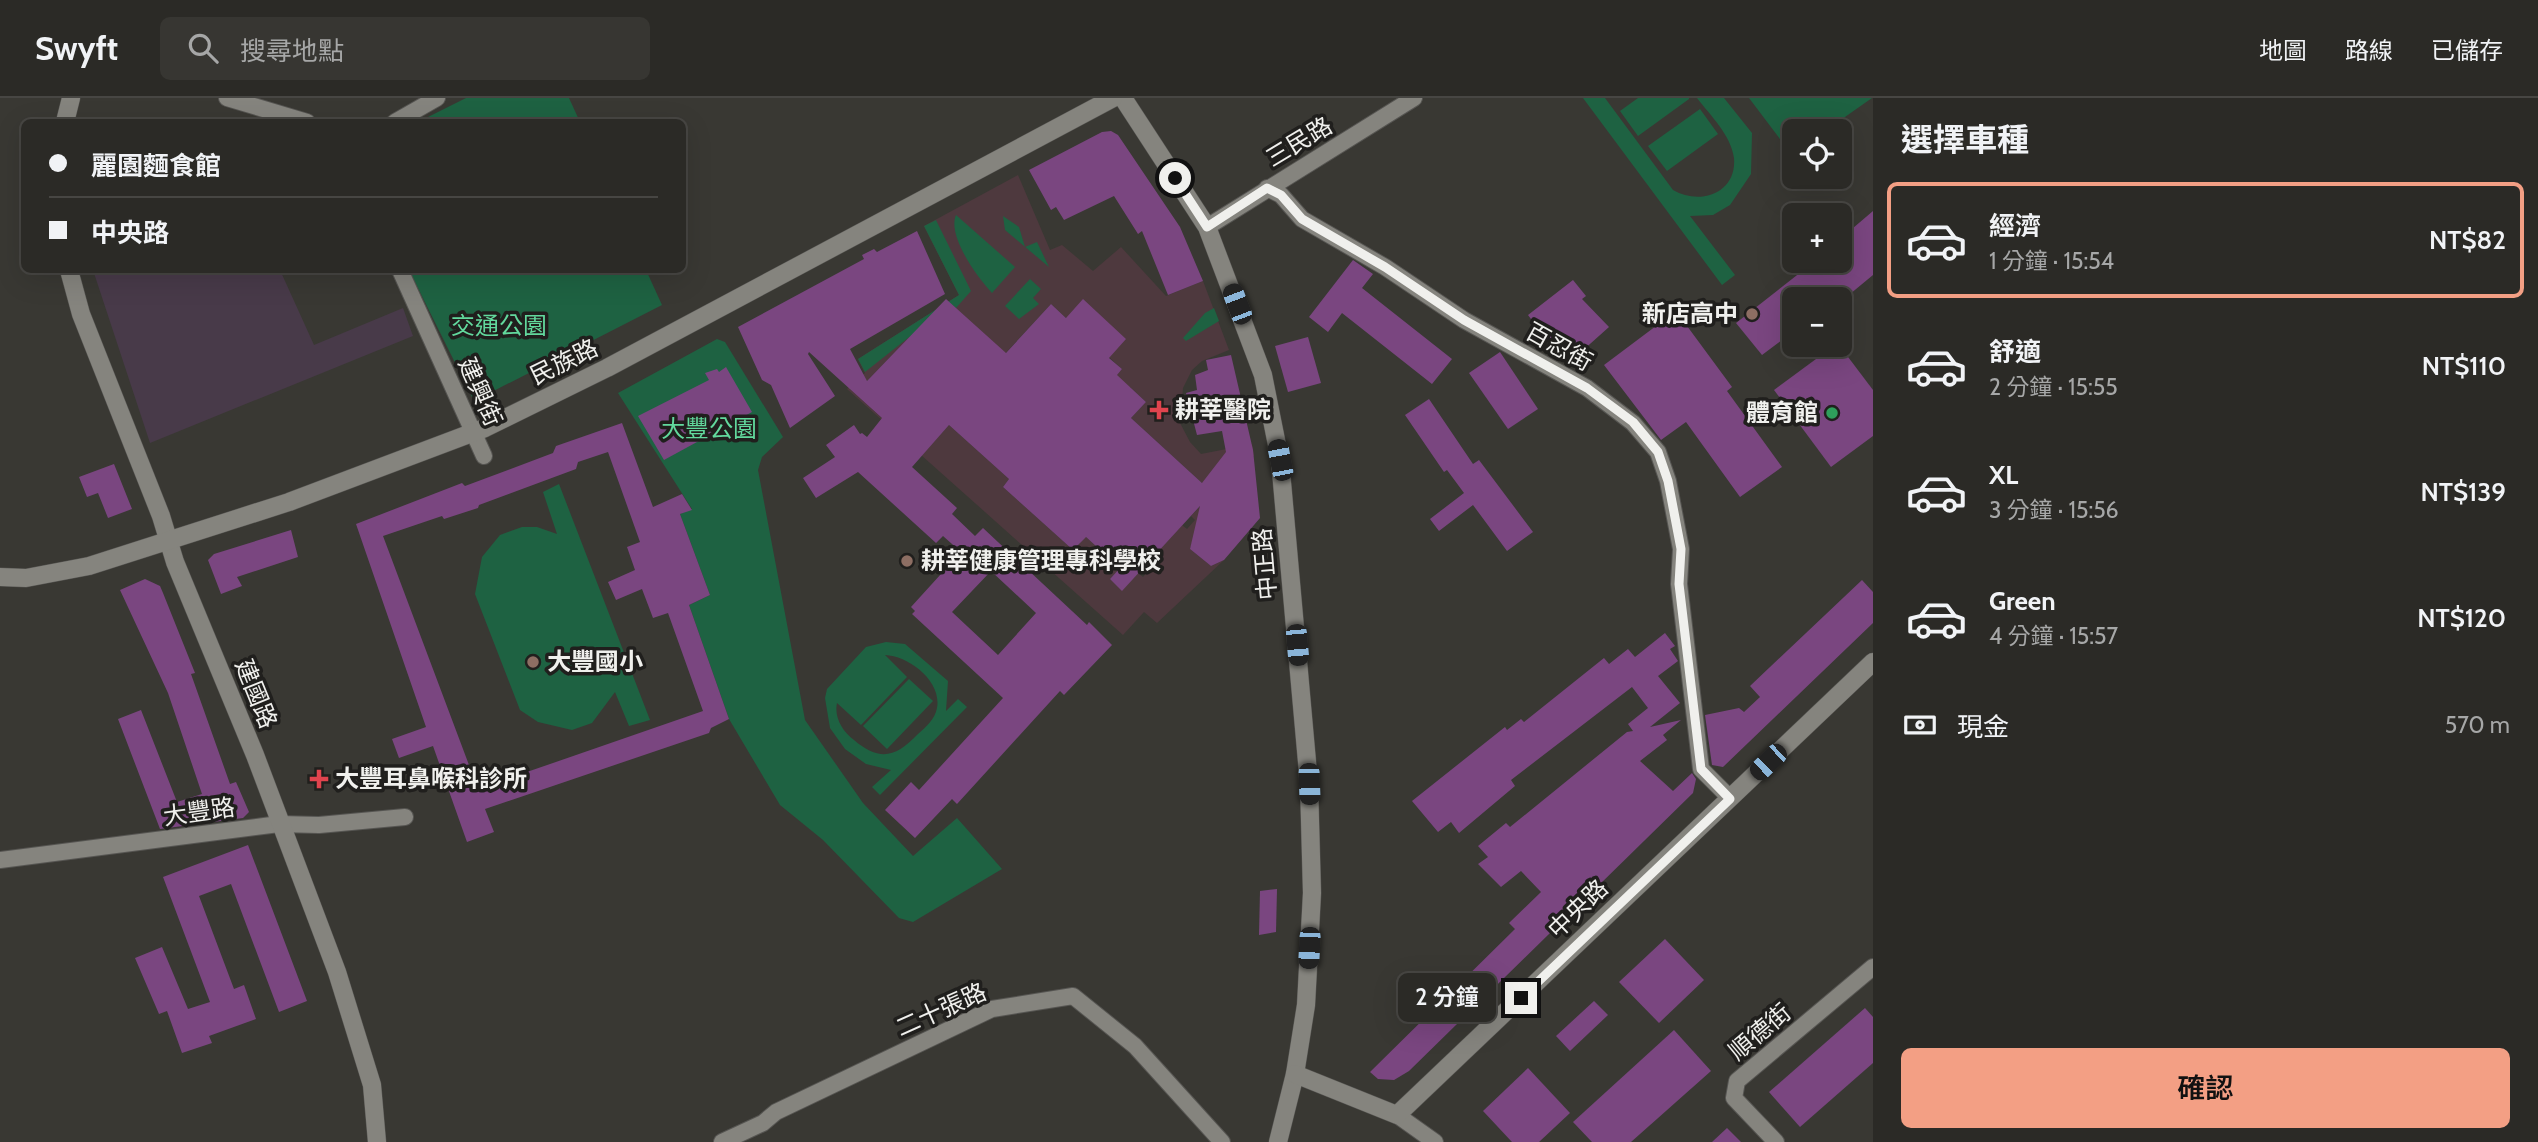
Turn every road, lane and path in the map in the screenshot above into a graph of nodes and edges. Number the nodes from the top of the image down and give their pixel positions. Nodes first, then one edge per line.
1 (71, 98) edge
2 (227, 98) edge
3 (437, 98) edge
4 (1113, 98) edge
5 (1123, 98) edge
6 (1414, 98) edge
7 (66, 119) edge
8 (297, 119) edge
9 (400, 119) edge
10 (1267, 188) junction
11 (1207, 227) junction
12 (70, 273) edge
13 (401, 273) edge
14 (472, 433) junction
15 (484, 456) dead end
16 (167, 541) junction
17 (0, 577) edge
18 (1873, 662) edge
19 (1730, 799) junction
20 (405, 817) dead end
21 (279, 824) junction
22 (0, 860) edge
23 (1873, 967) edge
24 (1296, 1074) junction
25 (1397, 1115) junction
26 (377, 1142) edge
27 (722, 1142) edge
28 (1222, 1142) edge
29 (1278, 1142) edge
30 (1435, 1142) edge
31 (1776, 1142) edge

1 - 7 street
2 - 8 street
3 - 9 street
4 - 14 street, 民族路
5 - 11 street, 中正路
6 - 10 street, 三民路
10 - 11 street, 三民路
10 - 19 street, 百忍街
11 - 24 street, 中正路
12 - 16 street, 建國路
13 - 14 street, 建興街
14 - 15 street, 建興街
14 - 16 street, 民族路
16 - 17 street, 民族路
16 - 21 street, 建國路
18 - 19 street, 中央路
19 - 25 street, 中央路
20 - 21 street, 大豐路
21 - 22 street, 大豐路
21 - 26 street, 建國路
23 - 31 street, 順德街
24 - 25 street
24 - 29 street, 中正路
25 - 30 street
27 - 28 street, 二十張路

